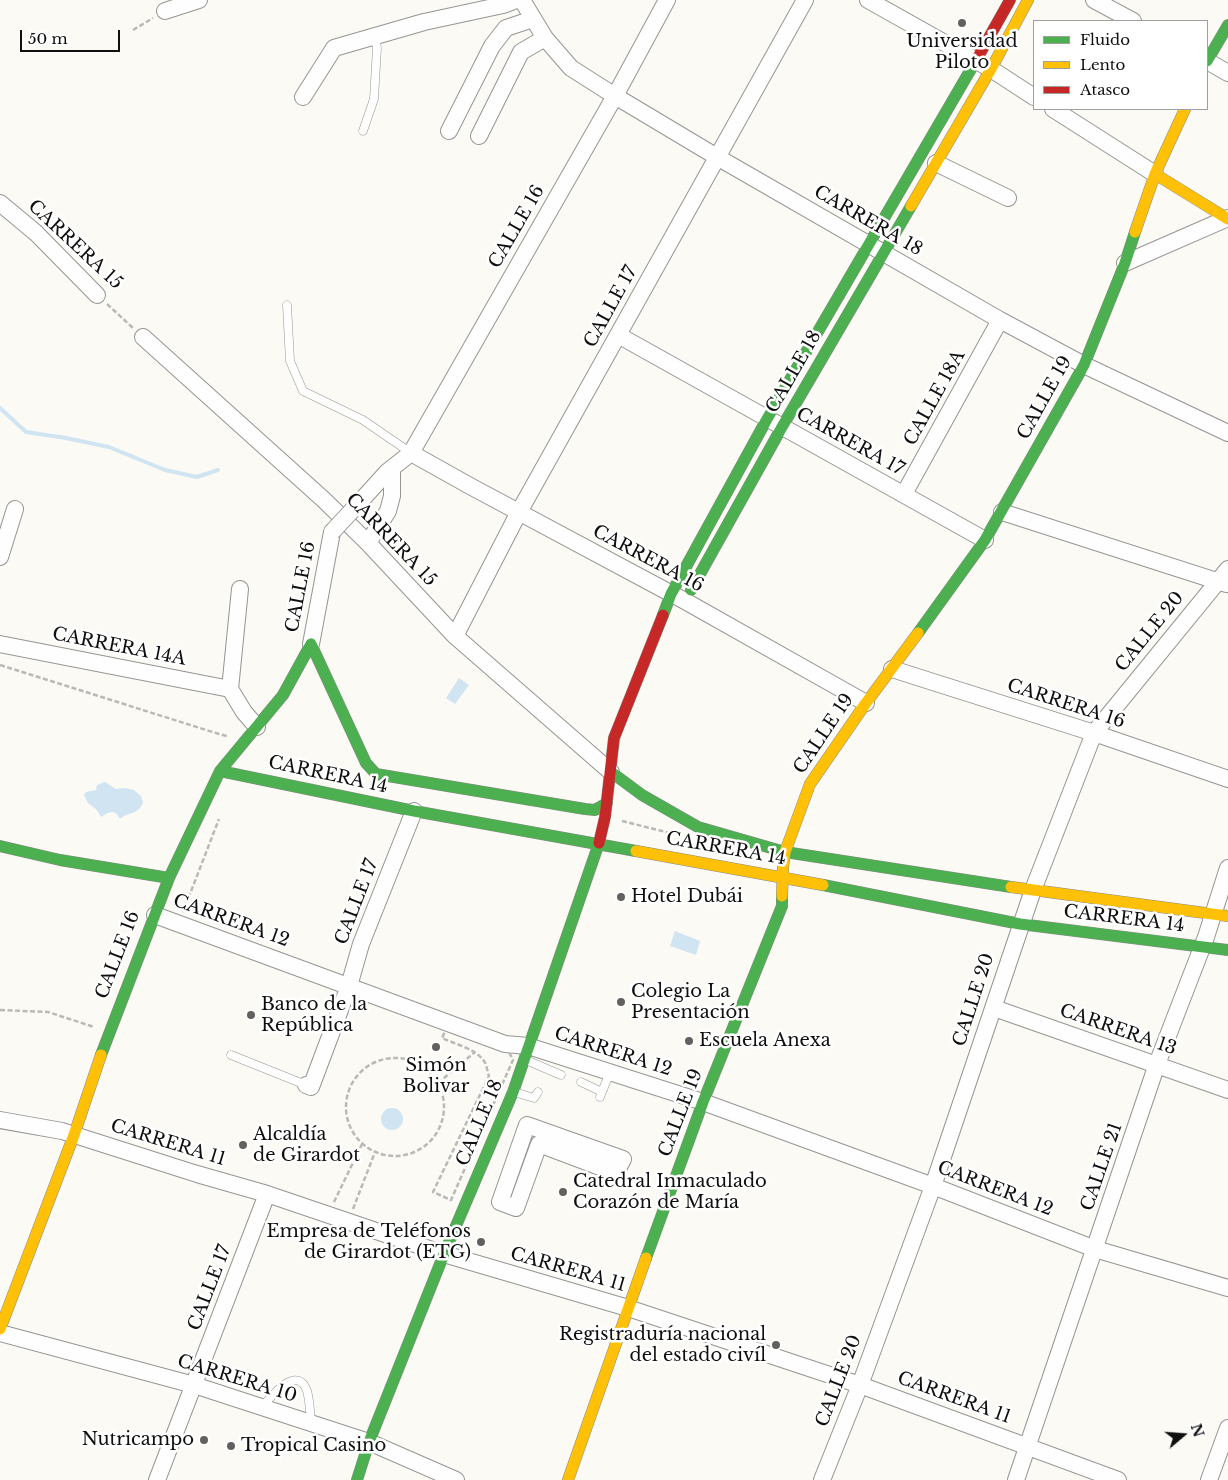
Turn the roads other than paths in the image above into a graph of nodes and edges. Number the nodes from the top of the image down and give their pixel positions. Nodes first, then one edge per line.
1 (199, 0) edge
2 (516, 0) edge
3 (522, 0) edge
4 (667, 0) edge
5 (805, 0) edge
6 (868, 0) edge
7 (1010, 0) edge
8 (1028, 0) edge
9 (1094, 0) edge
10 (165, 11) dead end
11 (533, 19) junction
12 (1131, 20) edge
13 (1228, 25) edge
14 (376, 36) junction
15 (545, 38) junction
16 (1208, 59) edge
17 (1208, 62) edge
18 (984, 65) junction
19 (1228, 73) edge
20 (1033, 95) edge
21 (615, 96) junction
22 (303, 97) dead end
23 (1055, 110) edge
24 (1185, 110) edge
25 (363, 131) dead end
26 (449, 131) dead end
27 (479, 136) dead end
28 (717, 157) junction
29 (936, 163) junction
30 (1155, 174) junction
31 (1008, 198) dead end
32 (0, 203) edge
33 (1228, 218) edge
34 (870, 245) junction
35 (884, 253) junction
36 (1125, 263) junction
37 (97, 295) road end
38 (287, 305) dead end
39 (1000, 320) junction
40 (618, 335) junction
41 (142, 338) dead end
42 (1084, 365) junction
43 (767, 419) junction
44 (782, 427) junction
45 (1227, 432) edge
46 (411, 452) junction
47 (392, 468) junction
48 (904, 494) junction
49 (15, 509) dead end
50 (520, 512) junction
51 (1002, 512) junction
52 (985, 540) junction
53 (368, 544) junction
54 (0, 557) edge
55 (1224, 579) edge
56 (240, 590) dead end
57 (679, 602) junction
58 (455, 636) junction
59 (0, 644) edge
60 (311, 644) junction
61 (892, 669) junction
62 (230, 689) junction
63 (866, 703) junction
64 (257, 727) junction
65 (1094, 733) junction
66 (624, 743) dead end
67 (220, 771) junction
68 (611, 772) junction
69 (1228, 779) edge
70 (607, 804) junction
71 (414, 811) junction
72 (599, 844) junction
73 (0, 846) edge
74 (786, 852) junction
75 (1228, 868) edge
76 (169, 878) junction
77 (782, 878) junction
78 (1033, 890) junction
79 (155, 915) junction
80 (1221, 915) edge
81 (1020, 924) junction
82 (1202, 947) junction
83 (1228, 950) edge
84 (349, 986) junction
85 (994, 1008) junction
86 (526, 1053) junction
87 (231, 1055) dead end
88 (1157, 1064) junction
89 (610, 1072) junction
90 (561, 1075) dead end
91 (581, 1082) dead end
92 (306, 1085) joint
93 (1228, 1090) edge
94 (513, 1092) junction
95 (538, 1092) dead end
96 (703, 1102) junction
97 (0, 1120) edge
98 (74, 1135) junction
99 (933, 1186) junction
100 (267, 1194) junction
101 (516, 1208) joint
102 (1095, 1249) junction
103 (444, 1254) junction
104 (1228, 1288) edge
105 (628, 1308) junction
106 (0, 1331) edge
107 (860, 1384) junction
108 (194, 1385) junction
109 (262, 1407) junction
110 (311, 1423) junction
111 (1228, 1428) edge
112 (369, 1442) junction
113 (1028, 1446) junction
114 (158, 1480) edge
115 (357, 1480) edge
116 (456, 1480) edge
117 (568, 1480) edge
118 (822, 1480) edge
119 (1016, 1480) edge
120 (1118, 1480) edge
121 (1209, 1480) edge

1 - 10 street
2 - 14 street
3 - 11 street, CARRERA 18
4 - 21 street, CALLE 16
5 - 28 street, CALLE 17
6 - 18 street
7 - 18 street, CALLE 18
8 - 18 street, CALLE 18
9 - 12 street
11 - 15 street, CARRERA 18
11 - 26 street
13 - 16 street
14 - 22 street
14 - 25 lane
15 - 21 street, CARRERA 18
15 - 27 street
17 - 19 street
18 - 20 street
18 - 29 street, CALLE 18
18 - 34 street, CALLE 18
21 - 28 street, CARRERA 18
21 - 46 street, CALLE 16
23 - 30 street
24 - 30 street, CALLE 19
28 - 34 street, CARRERA 18
28 - 40 street, CALLE 17
29 - 31 street
29 - 35 street, CALLE 18
30 - 33 street
30 - 36 street, CALLE 19
32 - 37 street, CARRERA 15
33 - 36 street
34 - 35 street, CARRERA 18
34 - 43 street, CALLE 18
35 - 39 street, CARRERA 18
35 - 44 street, CALLE 18
36 - 42 street, CALLE 19
38 - 46 lane
39 - 42 street, CARRERA 18
39 - 48 street, CALLE 18A
40 - 43 street, CARRERA 17
40 - 50 street, CALLE 17
41 - 53 street, CARRERA 15
42 - 45 street, CARRERA 18
42 - 51 street, CALLE 19
43 - 44 street, CARRERA 17
43 - 57 street, CALLE 18
44 - 48 street, CARRERA 17
44 - 57 street, CALLE 18
46 - 47 street, CALLE 16
46 - 50 street, CARRERA 16
47 - 53 street
47 - 60 street, CALLE 16, bridge
48 - 52 street, CARRERA 17
49 - 54 street
50 - 57 street, CARRERA 16
50 - 58 street, CALLE 17
51 - 52 street, CALLE 19
51 - 55 street
52 - 61 street, CALLE 19
53 - 58 street, CARRERA 15
55 - 65 street, CALLE 20
56 - 62 street
57 - 63 street, CARRERA 16
57 - 68 street, CALLE 18
58 - 68 street, CARRERA 15
59 - 62 street, CARRERA 14A
60 - 64 street, CALLE 16
60 - 70 street, CARRERA 14
61 - 63 street, CALLE 19
61 - 65 street, CARRERA 16
62 - 64 street
63 - 74 street, CALLE 19
64 - 67 street, CALLE 16
65 - 69 street, CARRERA 16
65 - 78 street, CALLE 20
66 - 68 street, CALLE 18
67 - 71 street, CARRERA 14
67 - 76 street, CALLE 16
68 - 70 street, CALLE 18
68 - 74 street, CARRERA 14
70 - 72 street, CALLE 18
71 - 72 street, CARRERA 14
71 - 84 street, CALLE 17
72 - 77 street, CARRERA 14
72 - 86 street, CALLE 18
73 - 76 street, CARRERA 12
74 - 77 street, CALLE 19
74 - 78 street, CARRERA 14
75 - 80 street, CALLE 21
76 - 79 street, CALLE 16
77 - 81 street, CARRERA 14
77 - 96 street, CALLE 19
78 - 80 street, CARRERA 14
78 - 81 street, CALLE 20
79 - 84 street, CARRERA 12
79 - 98 street, CALLE 16
80 - 82 street, CALLE 21
81 - 82 street, CARRERA 14
81 - 85 street, CALLE 20
82 - 83 street, CARRERA 14
82 - 88 street, CALLE 21
84 - 86 street, CARRERA 12
84 - 92 street, CALLE 17
85 - 88 street, CARRERA 13
85 - 99 street, CALLE 20
86 - 89 street, CARRERA 12
86 - 90 lane
86 - 94 street, CALLE 18
87 - 92 lane
88 - 93 street, CARRERA 13
88 - 102 street, CALLE 21
89 - 91 lane
89 - 96 street, CARRERA 12
94 - 95 lane
94 - 103 street, CALLE 18
96 - 99 street, CARRERA 12
96 - 105 street, CALLE 19
97 - 98 street, CARRERA 11
98 - 100 street, CARRERA 11
98 - 106 street, CALLE 16
99 - 102 street, CARRERA 12
99 - 107 street, CALLE 20
100 - 103 street, CARRERA 11
100 - 108 street, CALLE 17
101 - 101 street
102 - 104 street, CARRERA 12
102 - 113 street, CALLE 21
103 - 105 street, CARRERA 11
103 - 112 street, CALLE 18
105 - 107 street, CARRERA 11
105 - 117 street, CALLE 19
106 - 108 street, CARRERA 10
107 - 113 street, CARRERA 11
107 - 118 street, CALLE 20
108 - 109 street, CARRERA 10
108 - 114 street, CALLE 17
109 - 110 street, CARRERA 10
109 - 110 lane
110 - 112 street, CARRERA 10
111 - 121 street
112 - 115 street, CALLE 18
112 - 116 street, CARRERA 10
113 - 119 street, CALLE 21
113 - 120 street, CARRERA 11

